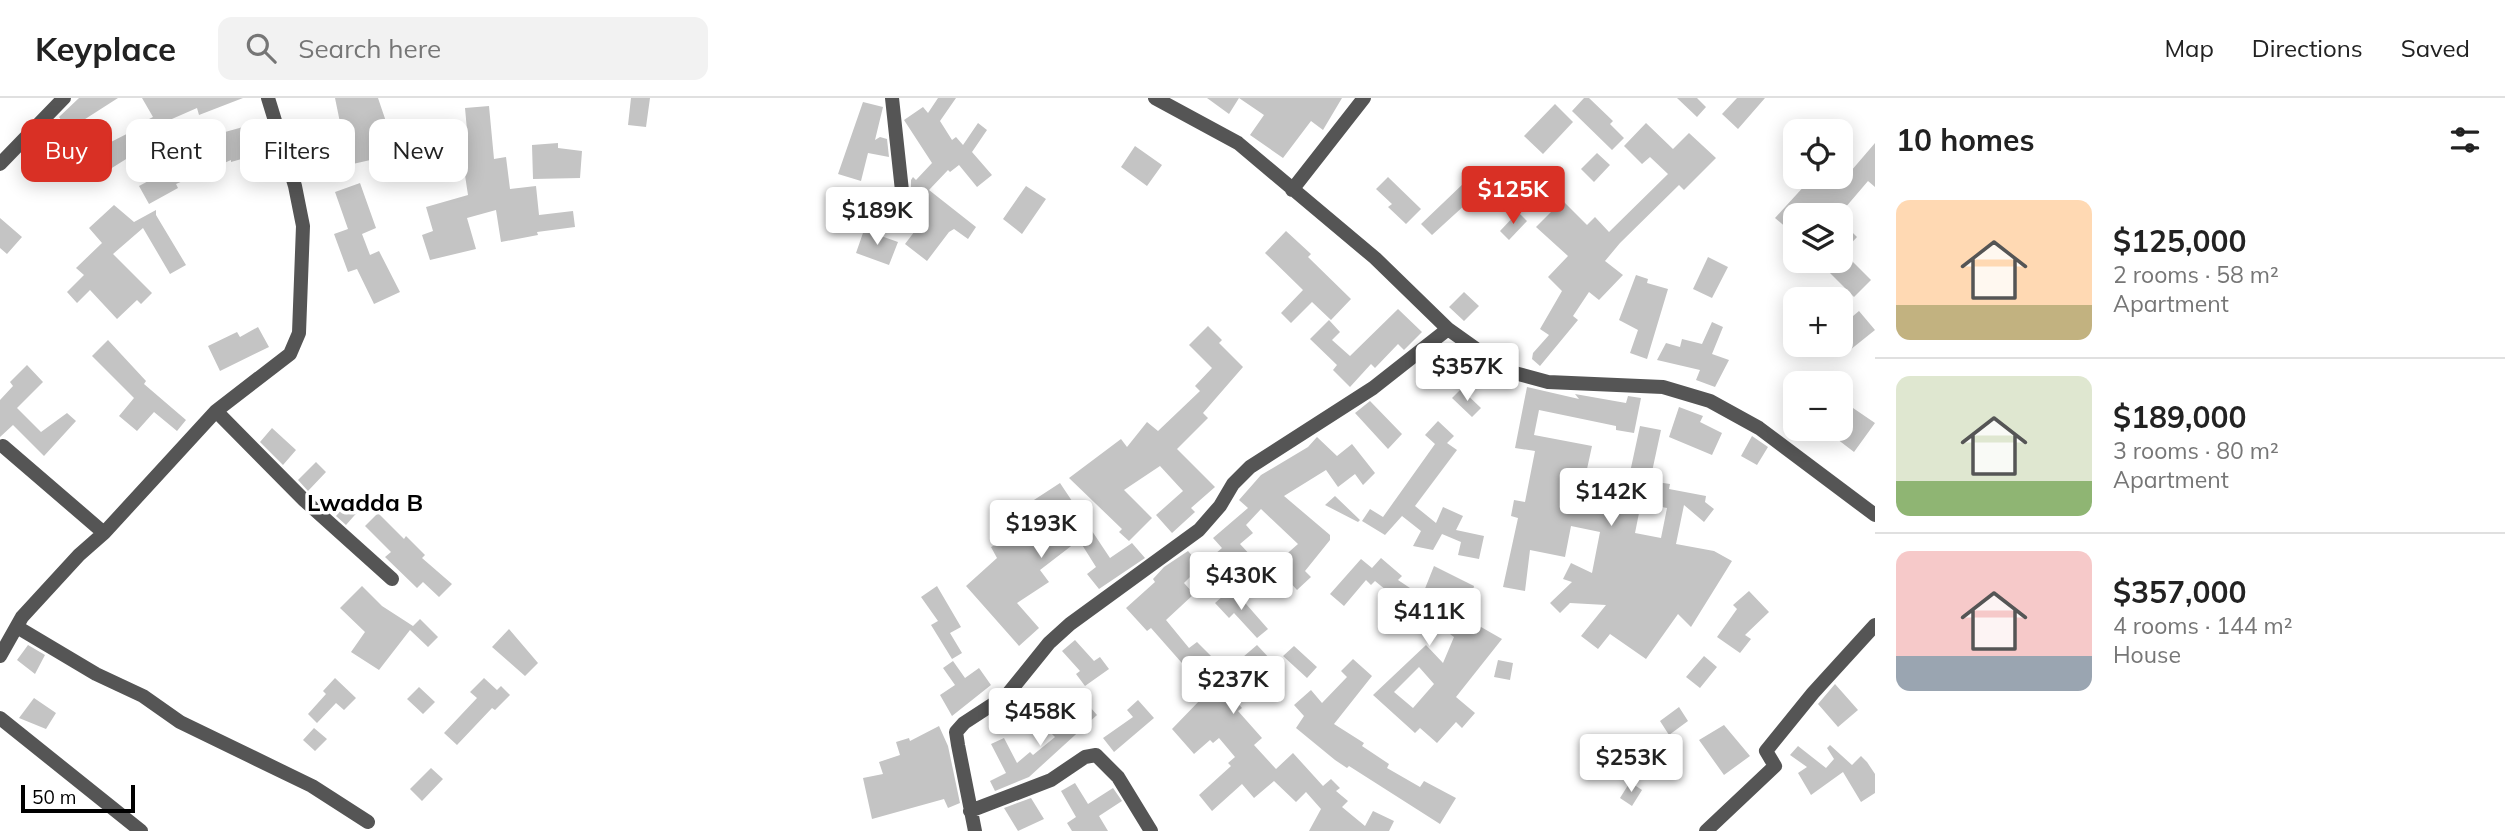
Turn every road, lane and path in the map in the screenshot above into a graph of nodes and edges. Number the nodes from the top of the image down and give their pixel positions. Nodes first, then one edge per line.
1 (64, 98) edge
2 (268, 98) edge
3 (892, 98) edge
4 (1155, 98) edge
5 (1364, 98) edge
6 (0, 164) edge
7 (1292, 190) junction
8 (903, 200) dead end
9 (1448, 329) junction
10 (216, 411) junction
11 (4, 446) dead end
12 (1875, 515) edge
13 (104, 533) junction
14 (392, 579) dead end
15 (1875, 625) edge
16 (17, 627) junction
17 (0, 656) edge
18 (0, 718) edge
19 (970, 811) junction
20 (368, 822) dead end
21 (141, 831) edge
22 (975, 831) edge
23 (1151, 831) edge
24 (1706, 831) edge

1 - 6 street
2 - 10 street
3 - 8 street
4 - 7 street
5 - 7 street
7 - 9 street
9 - 12 street
9 - 19 street
10 - 13 street
10 - 14 street
11 - 13 street
13 - 16 street
15 - 24 street
16 - 17 street
16 - 20 street
18 - 21 street
19 - 22 street
19 - 23 street

